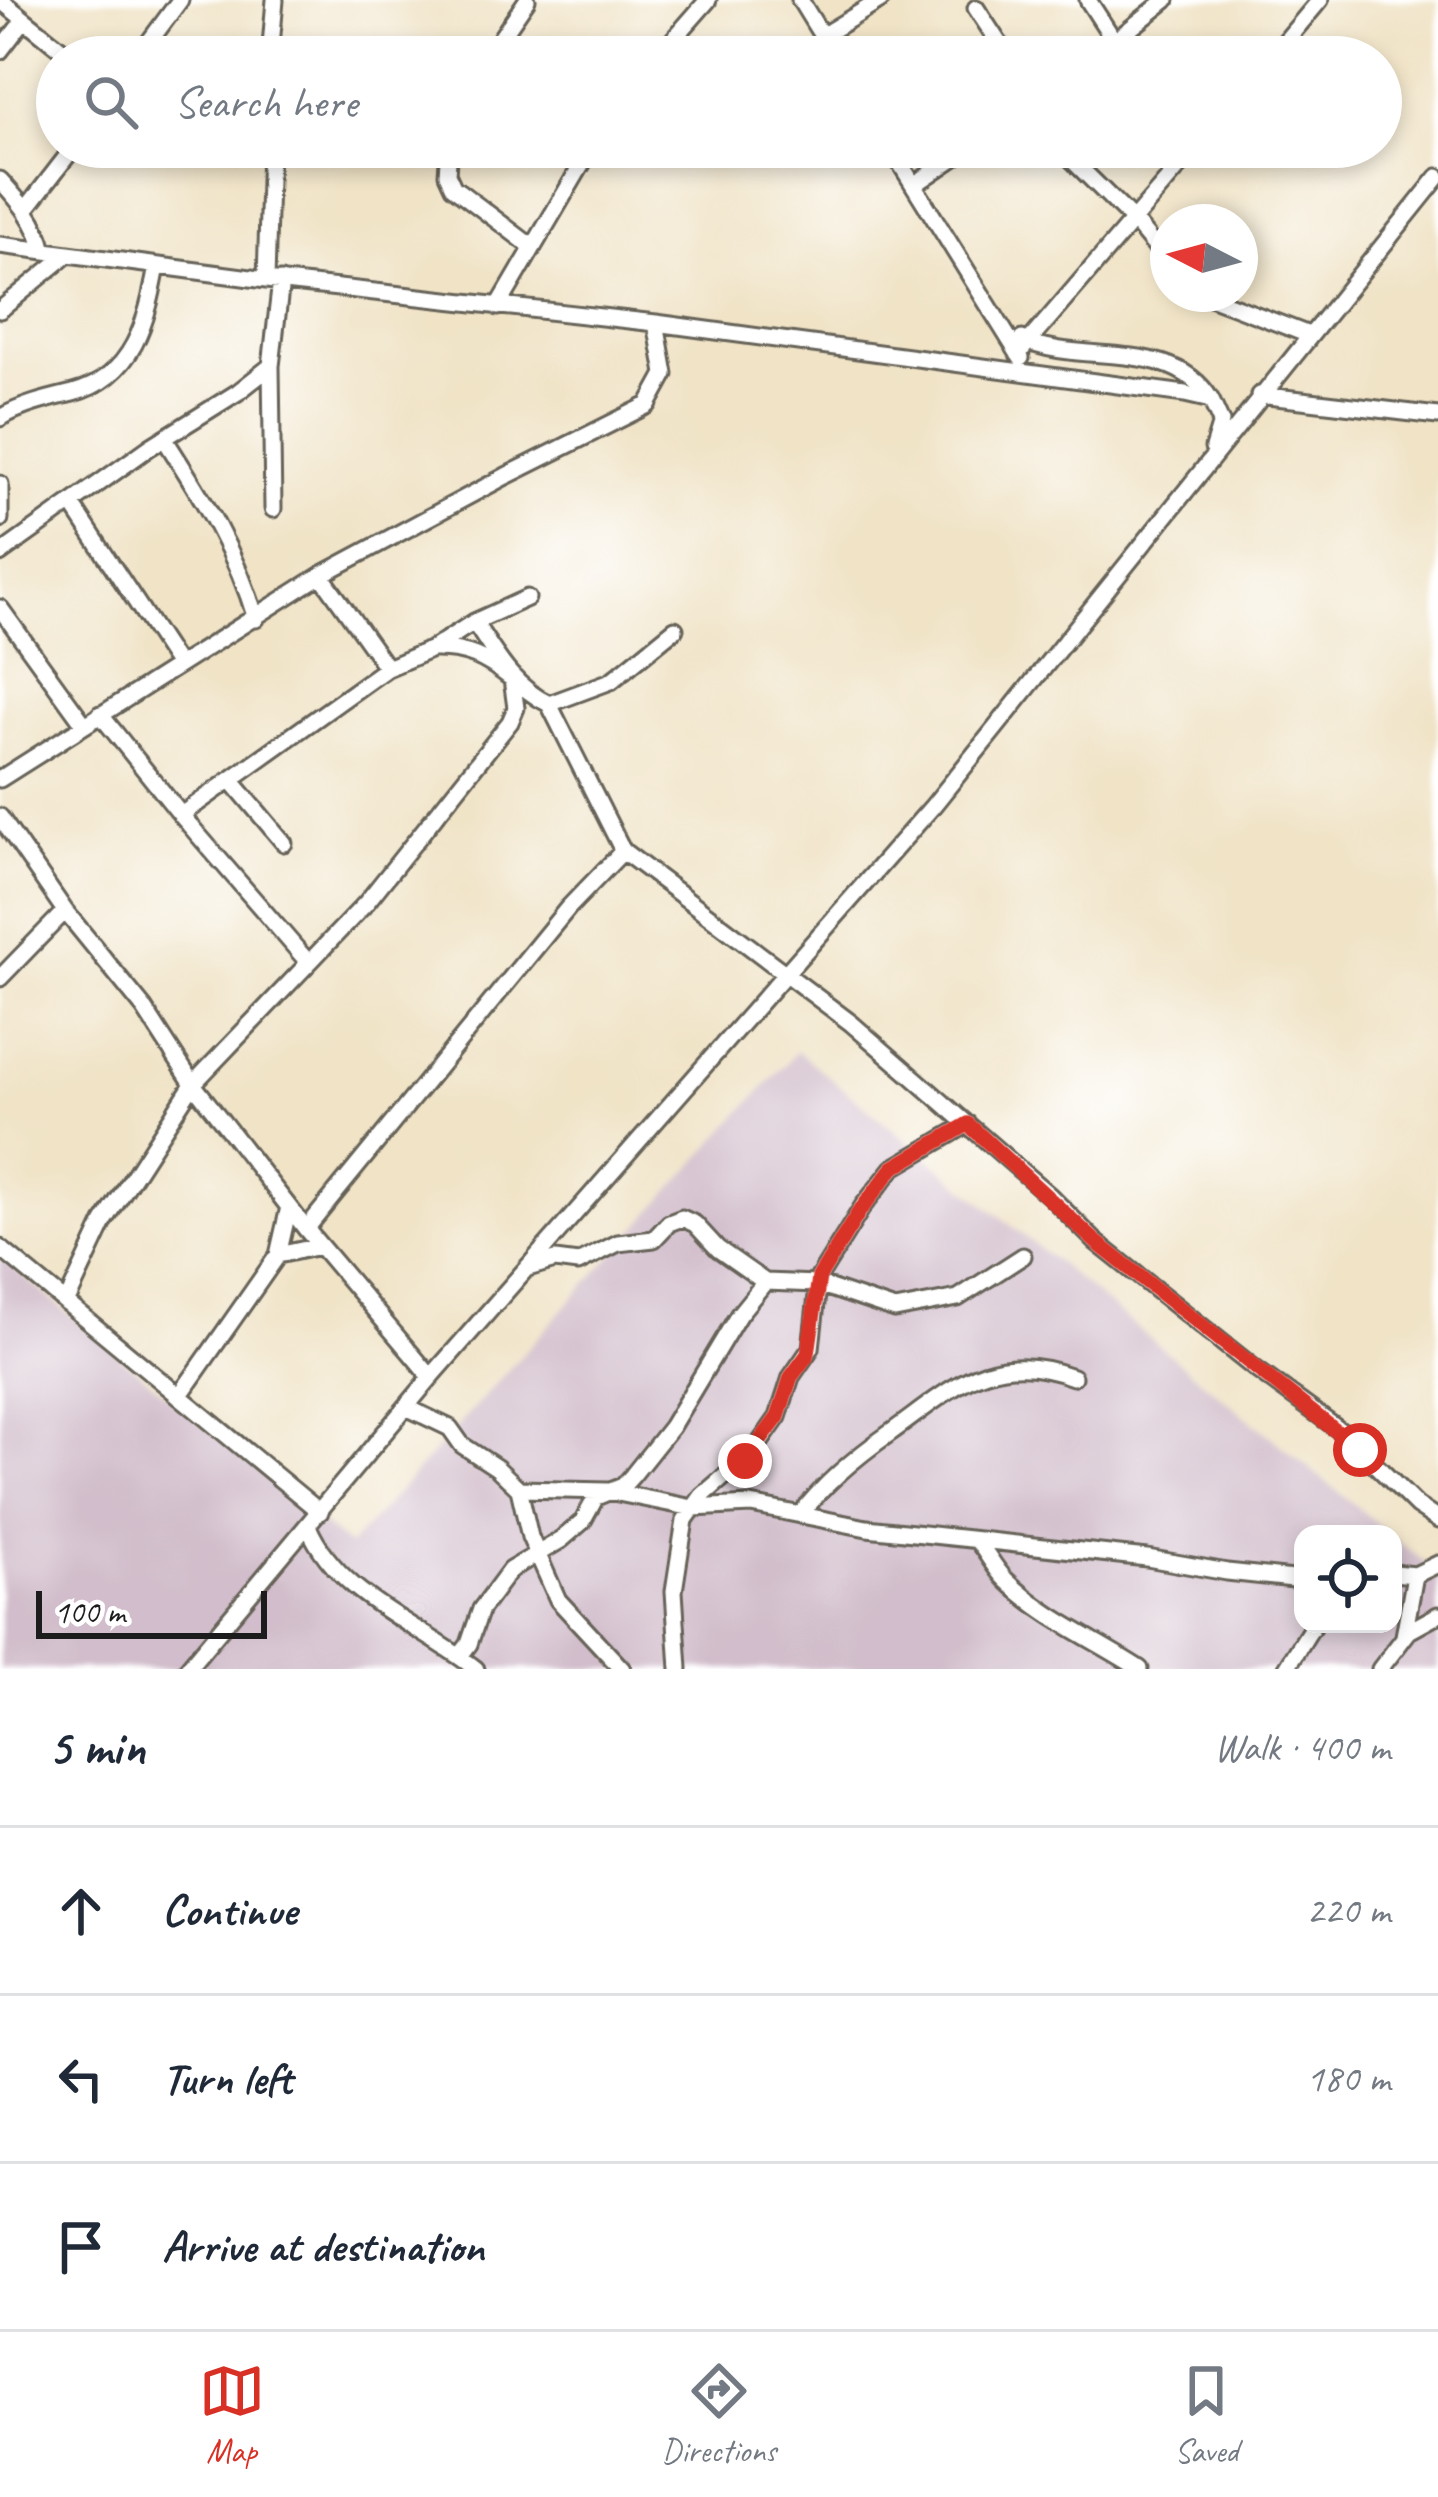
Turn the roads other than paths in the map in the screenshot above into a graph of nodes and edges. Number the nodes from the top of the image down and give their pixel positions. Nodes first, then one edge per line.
1 (0, 0) edge
2 (180, 0) edge
3 (275, 0) edge
4 (527, 0) edge
5 (708, 0) edge
6 (800, 0) edge
7 (881, 0) edge
8 (1088, 0) edge
9 (1166, 0) edge
10 (1320, 0) edge
11 (976, 8) dead end
12 (24, 20) junction
13 (44, 36) edge
14 (153, 36) edge
15 (272, 36) edge
16 (502, 36) edge
17 (676, 36) edge
18 (822, 36) joint
19 (994, 36) edge
20 (1111, 36) edge
21 (1122, 36) edge
22 (1290, 36) edge
23 (0, 52) edge
24 (58, 168) edge
25 (271, 168) edge
26 (447, 168) edge
27 (579, 168) edge
28 (903, 168) edge
29 (939, 168) edge
30 (1080, 168) edge
31 (1178, 168) edge
32 (1438, 177) edge
33 (0, 180) edge
34 (914, 185) junction
35 (26, 209) junction
36 (1134, 221) junction
37 (1150, 240) edge
38 (0, 245) edge
39 (532, 247) junction
40 (44, 250) junction
41 (68, 254) junction
42 (157, 266) junction
43 (274, 281) junction
44 (498, 307) junction
45 (0, 310) edge
46 (1249, 312) edge
47 (656, 323) junction
48 (1309, 335) junction
49 (1023, 348) junction
50 (271, 366) junction
51 (1030, 370) junction
52 (1259, 395) junction
53 (1211, 400) junction
54 (1438, 416) edge
55 (0, 418) edge
56 (164, 438) junction
57 (1210, 457) junction
58 (0, 484) edge
59 (71, 503) junction
60 (273, 509) dead end
61 (0, 519) edge
62 (0, 554) edge
63 (321, 575) junction
64 (527, 598) dead end
65 (0, 608) edge
66 (256, 619) junction
67 (474, 622) junction
68 (675, 629) dead end
69 (432, 649) junction
70 (177, 664) junction
71 (387, 668) junction
72 (512, 679) junction
73 (549, 704) junction
74 (100, 714) junction
75 (84, 724) junction
76 (0, 778) edge
77 (231, 780) junction
78 (181, 815) junction
79 (0, 817) edge
80 (284, 843) dead end
81 (623, 851) junction
82 (65, 911) junction
83 (307, 962) junction
84 (787, 976) junction
85 (0, 978) edge
86 (194, 1084) junction
87 (968, 1124) junction
88 (289, 1207) junction
89 (306, 1229) junction
90 (320, 1246) junction
91 (0, 1248) edge
92 (278, 1255) junction
93 (1023, 1256) dead end
94 (528, 1268) junction
95 (765, 1282) junction
96 (818, 1284) junction
97 (66, 1303) junction
98 (431, 1377) junction
99 (1073, 1377) dead end
100 (180, 1395) junction
101 (406, 1407) junction
102 (519, 1489) junction
103 (608, 1491) junction
104 (693, 1508) junction
105 (801, 1514) junction
106 (314, 1520) junction
107 (1438, 1520) edge
108 (977, 1541) junction
109 (537, 1556) junction
110 (1438, 1564) edge
111 (1402, 1573) edge
112 (1415, 1574) junction
113 (1294, 1579) edge
114 (1438, 1616) edge
115 (1308, 1633) edge
116 (1404, 1636) junction
117 (460, 1656) junction
118 (187, 1669) edge
119 (476, 1669) edge
120 (622, 1669) edge
121 (679, 1669) edge
122 (1140, 1669) edge
123 (1286, 1669) edge
124 (1380, 1669) edge

1 - 12 street
2 - 14 street
3 - 15 street
4 - 16 street
5 - 17 street
6 - 18 street
7 - 18 street
8 - 20 street
9 - 21 street
10 - 22 street
11 - 19 street
12 - 13 street
12 - 23 street
24 - 35 street
25 - 43 street
26 - 39 street
27 - 39 street
28 - 34 street
29 - 34 street
30 - 36 street
31 - 36 street
32 - 48 street
33 - 35 street
34 - 49 street
35 - 40 street
36 - 37 street
36 - 49 street
38 - 40 street
39 - 44 street
40 - 41 street
41 - 42 street
41 - 45 street
42 - 43 street
42 - 55 street
43 - 44 street
43 - 50 street
44 - 47 street
46 - 48 street
47 - 51 street
47 - 63 street
48 - 52 street
49 - 51 street
49 - 53 street
50 - 56 street
50 - 60 street
51 - 53 street
52 - 54 street
52 - 57 street
53 - 57 street
56 - 59 street
56 - 66 street
57 - 84 street
58 - 61 street
59 - 62 street
59 - 70 street
63 - 66 street
63 - 71 street
64 - 67 street
65 - 75 street
66 - 70 street
67 - 69 street
67 - 72 street
68 - 73 street
69 - 71 street
69 - 72 street
70 - 74 street
71 - 77 street
72 - 73 street
72 - 83 street
73 - 81 street
74 - 75 street
74 - 78 street
75 - 76 street
77 - 78 street
77 - 80 street
78 - 83 street
79 - 82 street
81 - 84 street
81 - 89 street
82 - 85 street
82 - 86 street
83 - 86 street
84 - 87 street
84 - 94 street
86 - 88 street
86 - 97 street
87 - 96 street
87 - 107 street
88 - 89 street
88 - 92 street
89 - 90 street
90 - 92 street
90 - 98 street
91 - 97 street
92 - 100 street
93 - 96 street
94 - 95 street
94 - 98 street
95 - 96 street
95 - 103 street
96 - 104 street
97 - 100 street
98 - 101 street
99 - 105 street
100 - 106 street
101 - 102 street
101 - 106 street
102 - 103 street
102 - 109 street
103 - 104 street
103 - 109 street
104 - 105 street
104 - 121 street
105 - 108 street
106 - 117 street
106 - 118 street
108 - 113 street
108 - 122 street
109 - 117 street
109 - 120 street
110 - 112 street
111 - 112 street
112 - 116 street
114 - 116 street
115 - 123 street
116 - 124 street
117 - 119 street

